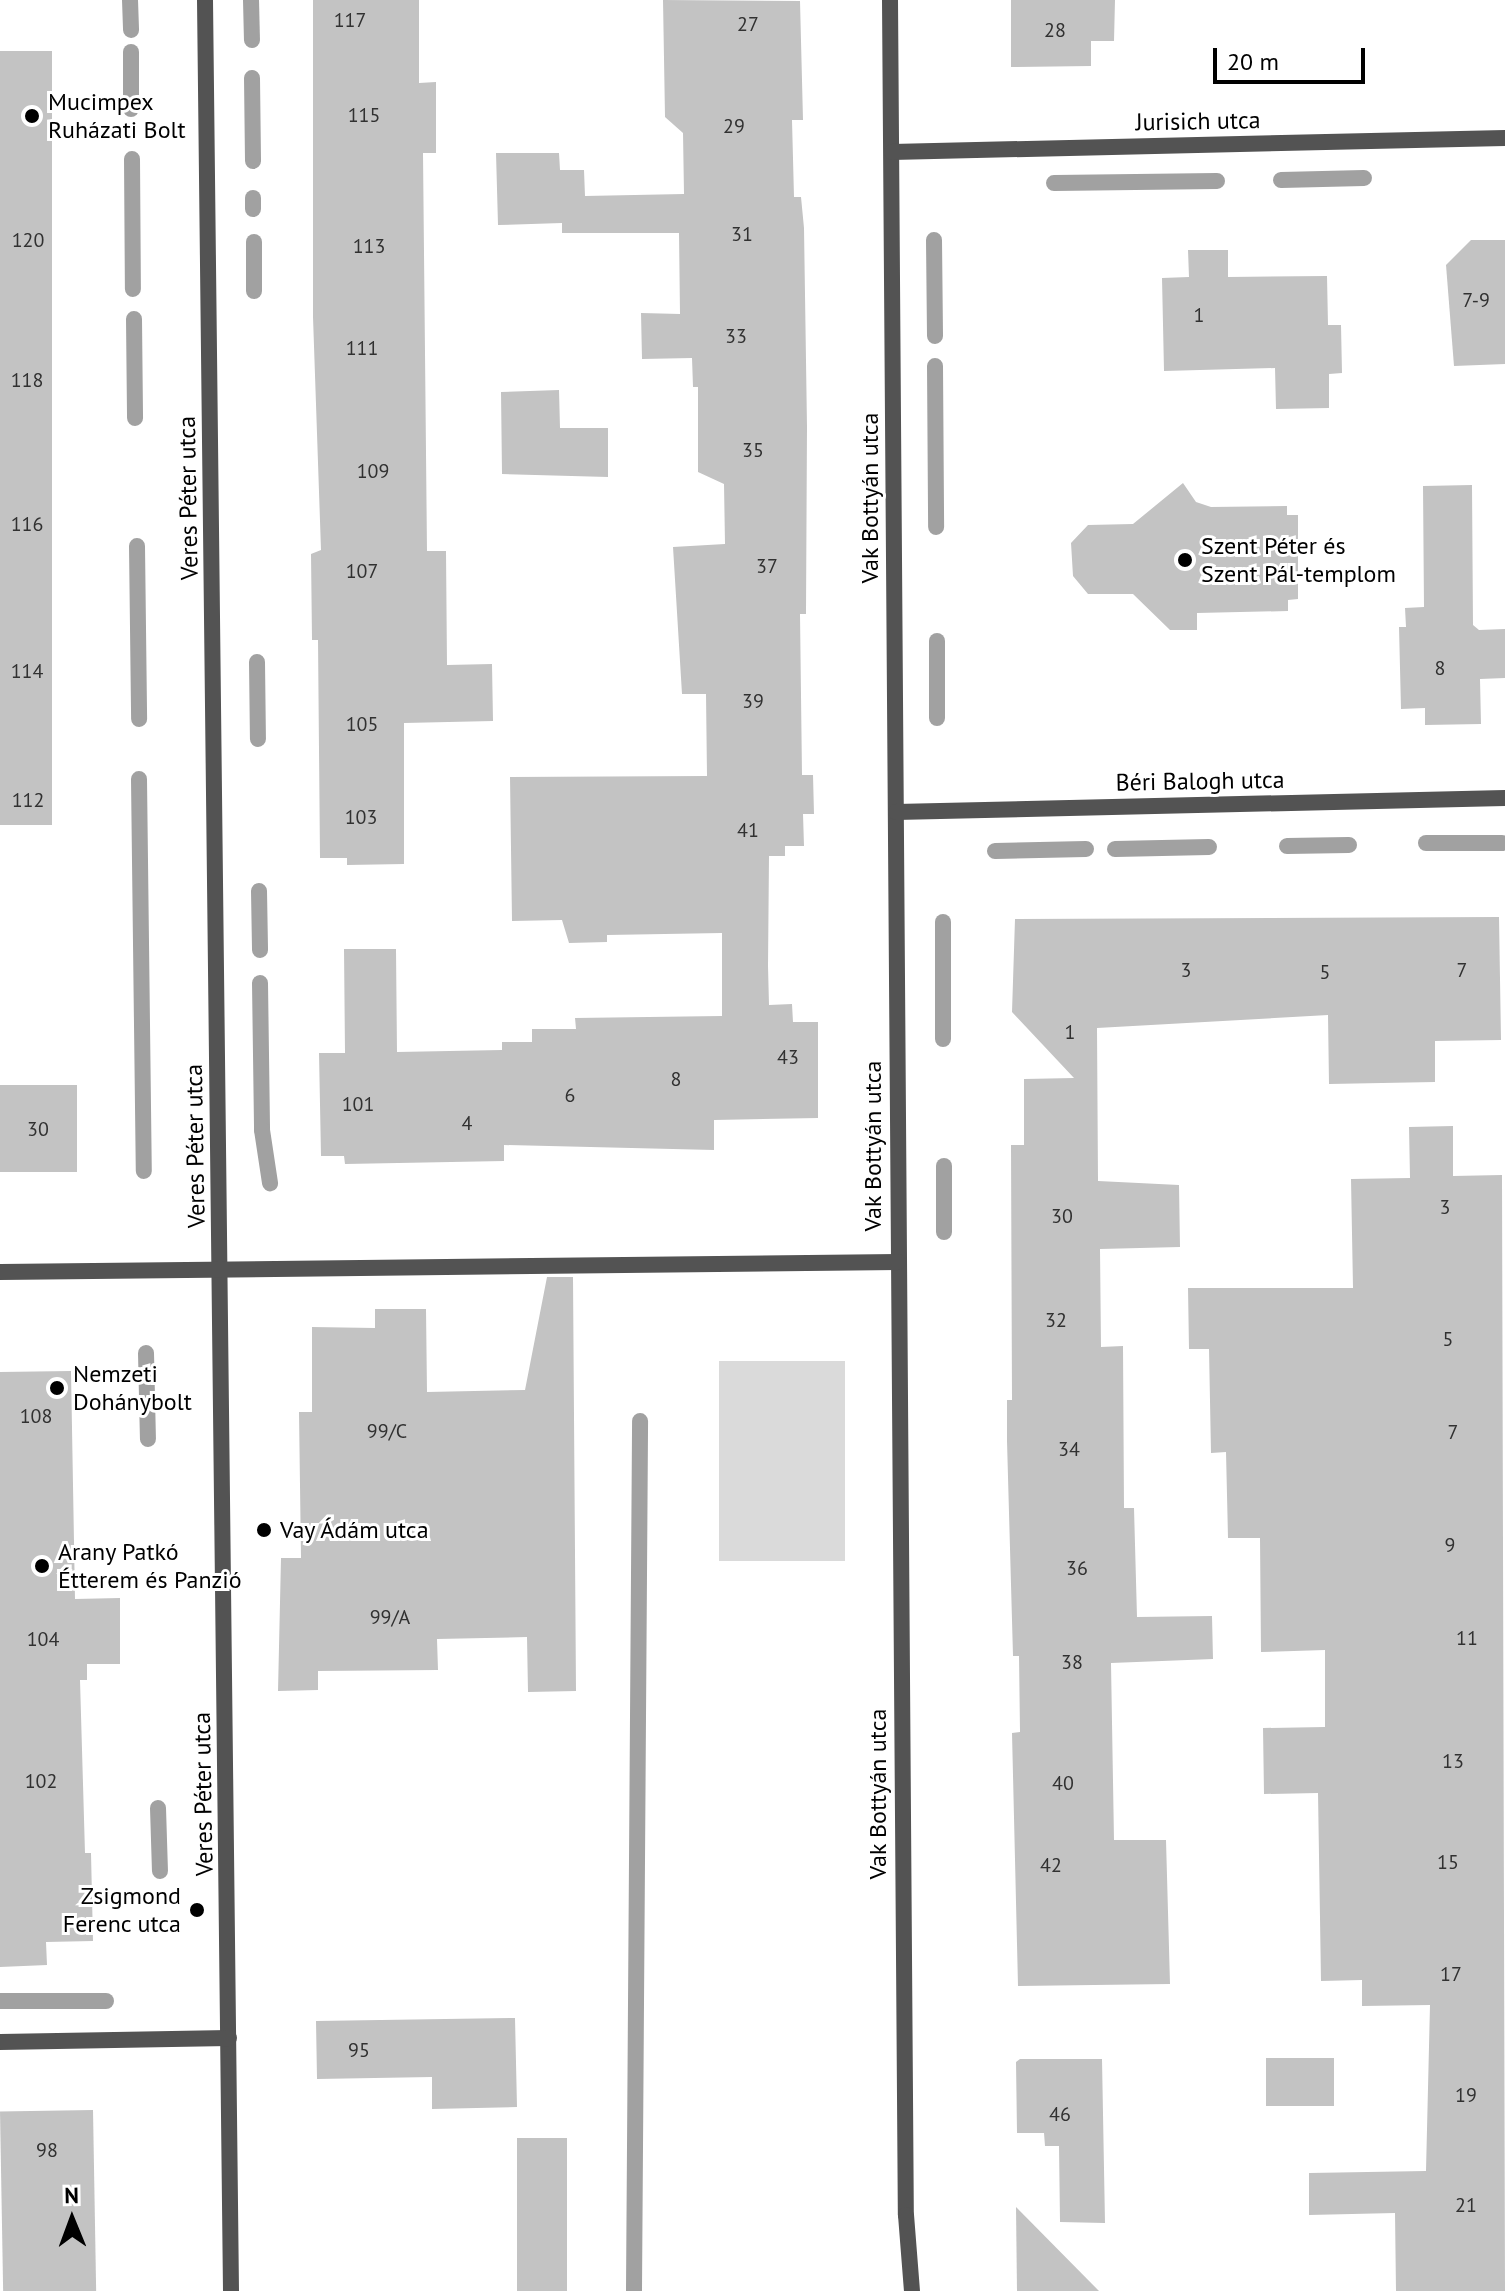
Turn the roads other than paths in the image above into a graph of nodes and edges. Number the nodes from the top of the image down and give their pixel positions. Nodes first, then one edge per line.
1 (205, 0) edge
2 (890, 0) edge
3 (1505, 138) edge
4 (892, 152) junction
5 (1505, 798) edge
6 (896, 812) junction
7 (898, 1262) junction
8 (221, 1268) junction
9 (0, 1272) edge
10 (229, 2038) junction
11 (0, 2042) edge
12 (231, 2291) edge
13 (912, 2291) edge

1 - 8 street, Veres Péter utca
2 - 4 street, Vak Bottyán utca
3 - 4 street, Jurisich utca
4 - 6 street, Vak Bottyán utca
5 - 6 street, Béri Balogh utca
6 - 7 street, Vak Bottyán utca
7 - 8 street
7 - 13 street, Vak Bottyán utca
8 - 9 street
8 - 10 street, Veres Péter utca
10 - 11 street
10 - 12 street, Veres Péter utca

